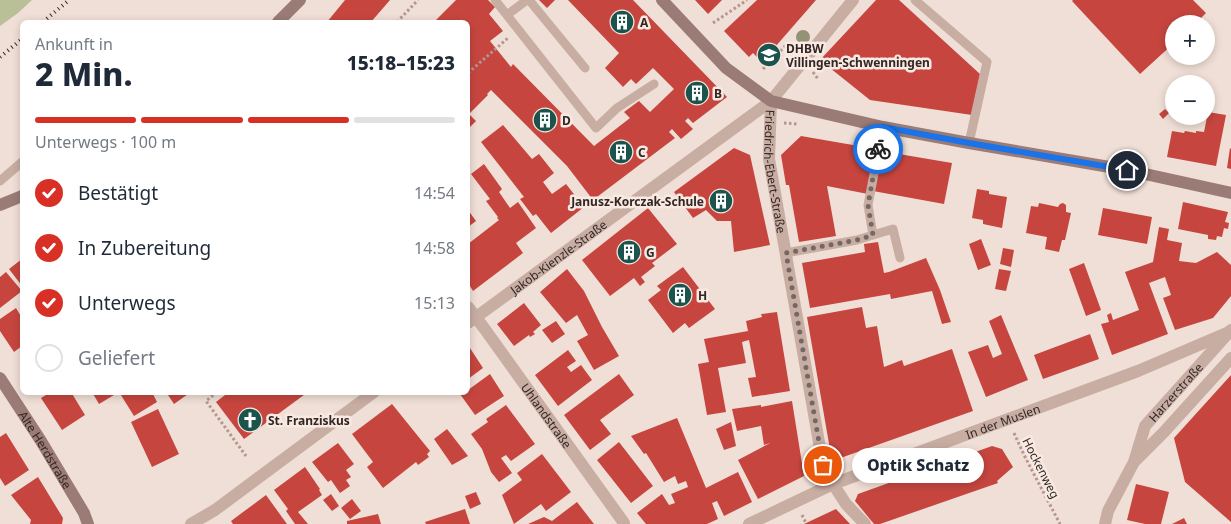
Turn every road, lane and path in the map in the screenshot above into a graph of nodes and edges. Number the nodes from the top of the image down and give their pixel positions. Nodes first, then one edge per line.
1 (300, 0) edge
2 (418, 0) edge
3 (496, 0) edge
4 (528, 0) edge
5 (662, 0) edge
6 (746, 0) edge
7 (853, 0) edge
8 (914, 0) edge
9 (507, 15) junction
10 (280, 20) edge
11 (399, 20) edge
12 (713, 23) dead end
13 (518, 29) junction
14 (788, 43) dead end
15 (585, 68) dead end
16 (762, 69) dead end
17 (470, 70) edge
18 (654, 84) dead end
19 (771, 101) junction
20 (883, 127) junction
21 (969, 143) junction
22 (20, 164) edge
23 (0, 181) edge
24 (1231, 193) edge
25 (20, 197) edge
26 (0, 205) edge
27 (873, 235) junction
28 (786, 253) junction
29 (900, 258) dead end
30 (470, 316) edge
31 (1230, 331) edge
32 (1231, 358) edge
33 (0, 378) edge
34 (213, 395) edge
35 (370, 395) edge
36 (1008, 419) junction
37 (246, 456) dead end
38 (1134, 462) junction
39 (833, 484) junction
40 (88, 524) edge
41 (191, 524) edge
42 (624, 524) edge
43 (749, 524) edge
44 (865, 524) edge
45 (1060, 524) edge
46 (1105, 524) edge

1 - 10 main road
2 - 11 path
3 - 9 lane
4 - 9 lane
4 - 15 lane
5 - 19 main road, Friedrich-Ebert-Straße
6 - 12 path
7 - 19 street, Jakob-Kienzle-Straße
8 - 21 lane
9 - 13 lane
13 - 17 path
13 - 18 lane
14 - 16 path
19 - 20 main road
19 - 28 street, Friedrich-Ebert-Straße
19 - 30 street, Jakob-Kienzle-Straße
20 - 21 main road
20 - 27 lane
21 - 24 main road
22 - 23 lane
25 - 26 main road
27 - 28 lane
27 - 29 lane
28 - 39 street, Friedrich-Ebert-Straße
30 - 42 street, Uhlandstraße
31 - 36 street, In der Muslen
31 - 38 street, Harzerstraße
32 - 38 street, Harzerstraße
33 - 40 main road, Alte Herdstraße
34 - 37 path
35 - 41 street
36 - 39 street, In der Muslen
36 - 45 path, Hockenweg
38 - 46 street, Harzerstraße
39 - 43 street, In der Muslen
39 - 44 street, Friedrich-Ebert-Straße

